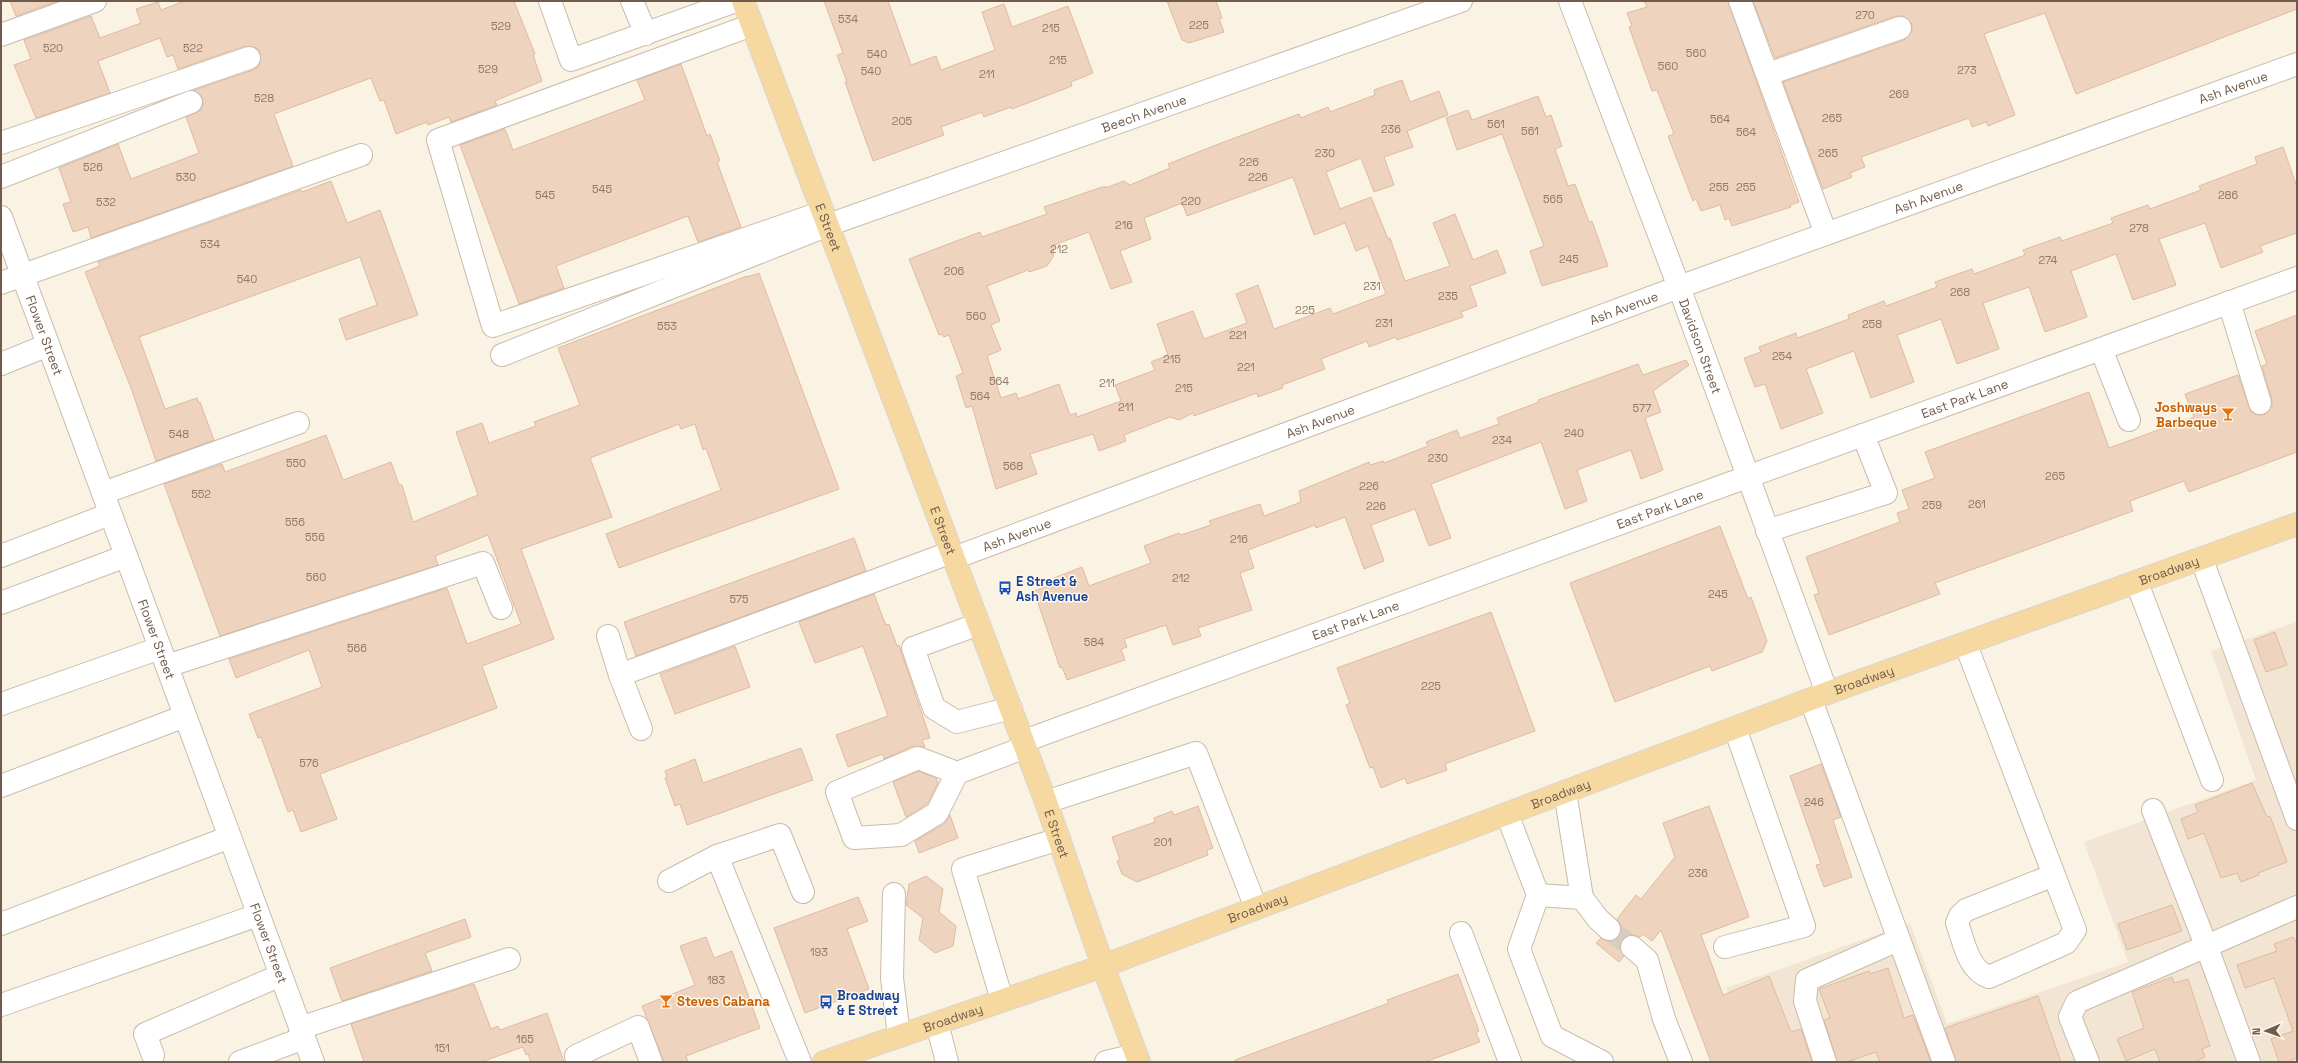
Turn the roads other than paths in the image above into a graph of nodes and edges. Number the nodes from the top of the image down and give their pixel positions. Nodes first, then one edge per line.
1 (95, 1) edge
2 (550, 1) edge
3 (632, 1) edge
4 (736, 1) edge
5 (743, 1) edge
6 (1461, 1) edge
7 (1570, 1) edge
8 (1740, 1) edge
9 (752, 25) junction
10 (1900, 28) dead end
11 (646, 34) junction
12 (1, 35) edge
13 (249, 58) dead end
14 (2297, 64) edge
15 (1768, 74) junction
16 (191, 102) dead end
17 (1, 143) edge
18 (361, 155) dead end
19 (1, 177) edge
20 (1, 217) edge
21 (825, 218) junction
22 (1826, 234) junction
23 (22, 274) junction
24 (2297, 278) edge
25 (1, 283) edge
26 (1678, 287) junction
27 (2229, 302) junction
28 (48, 345) junction
29 (2101, 349) junction
30 (502, 354) dead end
31 (1, 364) edge
32 (2260, 403) dead end
33 (2129, 420) dead end
34 (298, 423) dead end
35 (1863, 435) junction
36 (1747, 477) junction
37 (103, 493) junction
38 (110, 514) junction
39 (2297, 524) edge
40 (1767, 531) junction
41 (3, 550) edge
42 (953, 555) junction
43 (126, 556) junction
44 (2202, 560) junction
45 (2137, 582) junction
46 (1, 603) edge
47 (501, 608) dead end
48 (979, 624) junction
49 (608, 636) dead end
50 (1966, 645) junction
51 (163, 657) junction
52 (620, 675) junction
53 (1819, 696) junction
54 (1, 704) edge
55 (1011, 708) junction
56 (185, 716) junction
57 (1735, 728) junction
58 (641, 729) dead end
59 (1025, 744) junction
60 (958, 772) junction
61 (2212, 780) dead end
62 (1, 786) edge
63 (1565, 792) junction
64 (1046, 802) junction
65 (2153, 810) dead end
66 (1507, 814) junction
67 (2297, 819) edge
68 (230, 838) junction
69 (1059, 839) junction
70 (717, 856) junction
71 (2054, 876) junction
72 (669, 881) dead end
73 (803, 892) dead end
74 (894, 894) dead end
75 (1538, 895) junction
76 (1582, 898) junction
77 (2297, 907) edge
78 (1256, 908) junction
79 (258, 915) junction
80 (1, 924) edge
81 (1609, 929) tunnel mouth
82 (1461, 932) dead end
83 (1898, 940) junction
84 (2206, 945) junction
85 (1632, 947) tunnel mouth
86 (1725, 947) dead end
87 (509, 959) dead end
88 (1103, 966) junction
89 (280, 975) junction
90 (1002, 1000) junction
91 (1, 1005) edge
92 (936, 1023) junction
93 (302, 1033) junction
94 (899, 1036) junction
95 (153, 1055) dead end
96 (1137, 1058) edge
97 (240, 1062) edge
98 (313, 1062) edge
99 (578, 1062) edge
100 (651, 1062) edge
101 (800, 1062) edge
102 (824, 1062) edge
103 (948, 1062) edge
104 (1106, 1062) edge
105 (1510, 1062) edge
106 (1602, 1062) edge
107 (1681, 1062) edge
108 (1825, 1062) edge
109 (1944, 1062) edge
110 (2088, 1062) edge
111 (2249, 1062) edge

1 - 12 street
2 - 11 street
3 - 11 street
4 - 11 street
5 - 9 main road, E Street
6 - 21 street, Beech Avenue
7 - 26 street, Davidson Street
8 - 15 street
9 - 21 main road, E Street
9 - 21 street
10 - 15 street
13 - 17 street
14 - 22 street, Ash Avenue
15 - 22 street
16 - 19 street
18 - 23 street
20 - 23 street, Flower Street
21 - 30 street
21 - 42 main road, E Street
22 - 26 street, Ash Avenue
23 - 25 street
23 - 28 street, Flower Street
24 - 27 street, East Park Lane
26 - 36 street, Davidson Street
26 - 42 street, Ash Avenue
27 - 29 street, East Park Lane
27 - 32 street
28 - 31 street
28 - 37 street, Flower Street
29 - 33 street
29 - 35 street, East Park Lane
34 - 37 street
35 - 36 street, East Park Lane
35 - 40 street
36 - 40 street, Davidson Street
36 - 59 street, East Park Lane
37 - 38 street, Flower Street
38 - 41 street
38 - 43 street, Flower Street
39 - 44 main road, Broadway
40 - 53 street, Davidson Street
42 - 48 main road, E Street
42 - 52 street, Ash Avenue
43 - 46 street
43 - 51 street, Flower Street
44 - 45 main road, Broadway
44 - 67 street
45 - 50 main road, Broadway
45 - 61 street
47 - 51 street
48 - 55 main road, E Street
48 - 55 street
49 - 52 street
50 - 53 main road, Broadway
50 - 71 street
51 - 54 street
51 - 56 street, Flower Street
52 - 58 street
53 - 57 main road, Broadway
53 - 83 street, Davidson Street
55 - 59 main road, E Street
56 - 62 street
56 - 68 street, Flower Street
57 - 63 main road, Broadway
57 - 86 street
59 - 60 street, East Park Lane
59 - 64 main road, E Street
60 - 60 street
63 - 66 main road, Broadway
63 - 76 street
64 - 69 main road, E Street
64 - 78 street
65 - 84 street
66 - 75 street
66 - 78 main road, Broadway
68 - 79 street, Flower Street
68 - 80 street
69 - 88 main road, E Street
69 - 90 street
70 - 72 street
70 - 73 street
70 - 101 street
71 - 71 street
74 - 94 street
75 - 76 street
75 - 106 street
76 - 81 street
77 - 84 street
78 - 88 main road, Broadway
79 - 89 street, Flower Street
79 - 91 street
82 - 105 street
83 - 108 street
83 - 109 street, Davidson Street
84 - 110 street
84 - 111 street
85 - 107 street
87 - 93 street
88 - 90 main road, Broadway
88 - 96 main road, E Street
89 - 93 street, Flower Street
89 - 95 street
90 - 92 main road, Broadway
92 - 94 main road, Broadway
92 - 103 street
93 - 97 street
93 - 98 street, Flower Street
94 - 102 main road, Broadway
96 - 104 street
99 - 100 street

